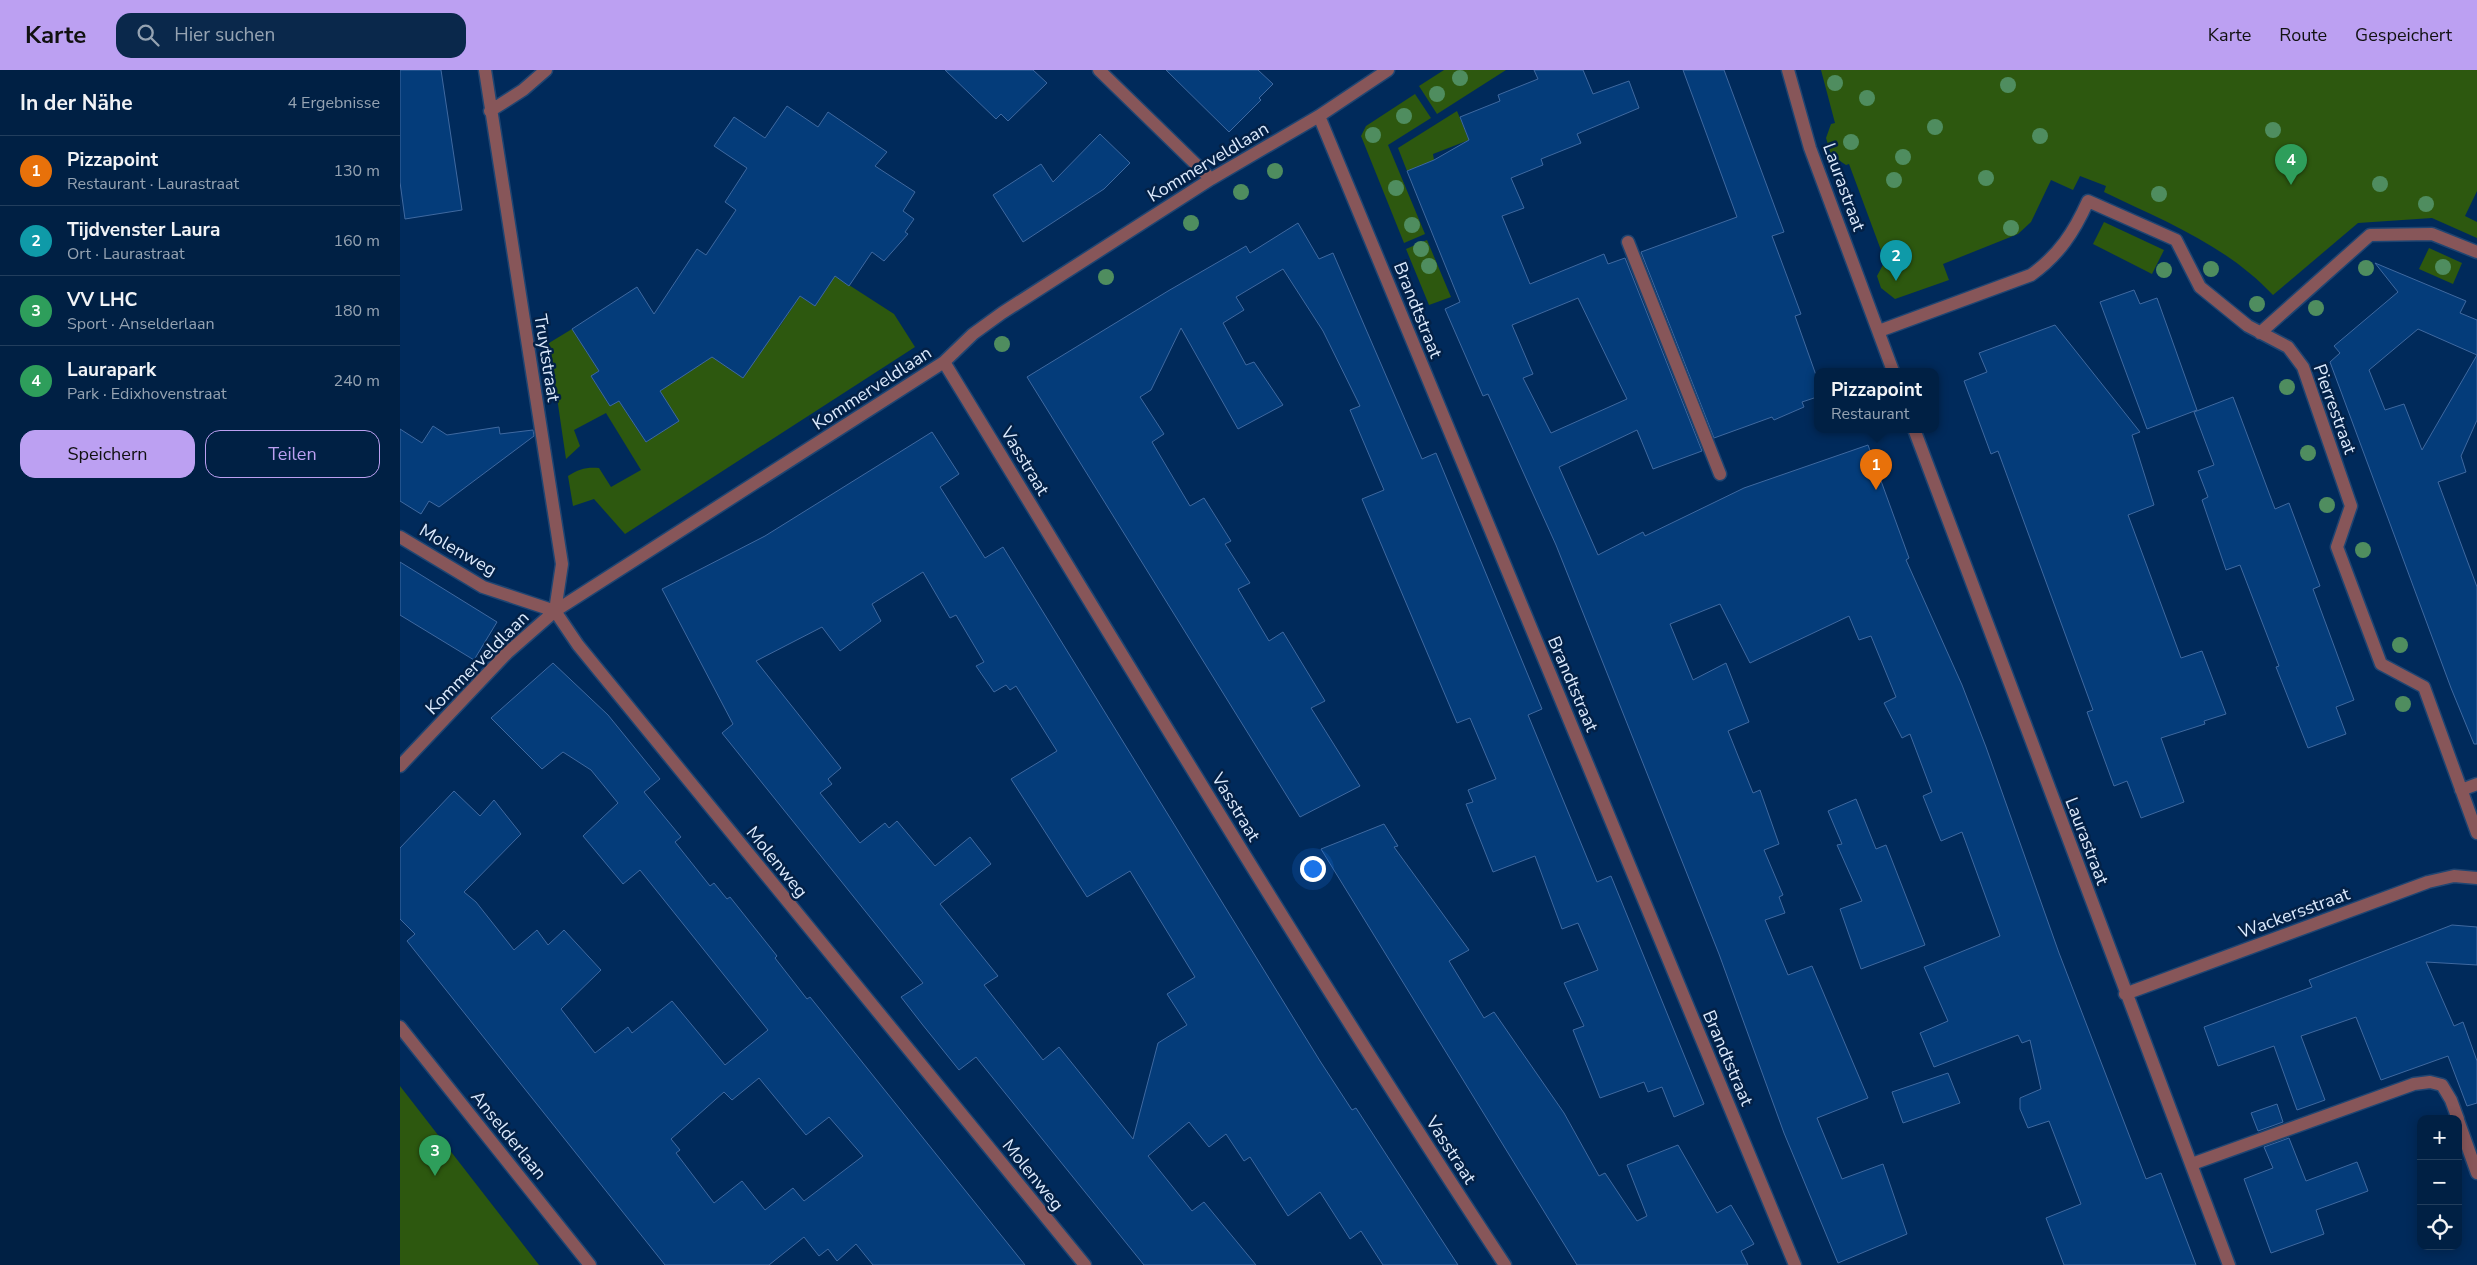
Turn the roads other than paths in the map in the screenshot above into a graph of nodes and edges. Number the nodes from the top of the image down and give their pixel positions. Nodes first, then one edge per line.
1 (485, 70) edge
2 (546, 70) edge
3 (1100, 70) edge
4 (1388, 70) edge
5 (1788, 70) edge
6 (490, 111) junction
7 (1319, 116) junction
8 (1210, 179) junction
9 (1628, 242) dead end
10 (2477, 252) edge
11 (1879, 331) junction
12 (2260, 333) junction
13 (944, 362) junction
14 (1892, 368) edge
15 (1915, 433) edge
16 (1720, 474) dead end
17 (400, 537) edge
18 (555, 611) junction
19 (400, 766) edge
20 (2477, 784) edge
21 (2461, 790) junction
22 (2477, 833) edge
23 (2477, 878) edge
24 (2125, 994) junction
25 (400, 1027) edge
26 (2457, 1115) edge
27 (2462, 1130) edge
28 (2192, 1164) junction
29 (2477, 1173) edge
30 (590, 1265) edge
31 (1085, 1265) edge
32 (1505, 1265) edge
33 (1795, 1265) edge
34 (2229, 1265) edge

1 - 6 street, Truytstraat
2 - 6 street
3 - 8 street
4 - 7 street, Kommerveldlaan
5 - 11 street, Laurastraat
6 - 18 street, Truytstraat
7 - 8 street, Kommerveldlaan
7 - 33 street, Brandtstraat
8 - 13 street, Kommerveldlaan
9 - 16 street
10 - 12 street
11 - 12 street, Pierrestraat
11 - 14 street, Laurastraat
12 - 21 street, Pierrestraat
13 - 18 street, Kommerveldlaan
13 - 32 street, Vasstraat
15 - 24 street, Laurastraat
17 - 18 street, Molenweg
18 - 19 street, Kommerveldlaan
18 - 31 street, Molenweg
20 - 21 street
21 - 22 street, Pierrestraat
23 - 24 street, Wackersstraat
24 - 28 street, Laurastraat
25 - 30 street, Anselderlaan
26 - 28 street
27 - 29 street
28 - 34 street, Laurastraat

